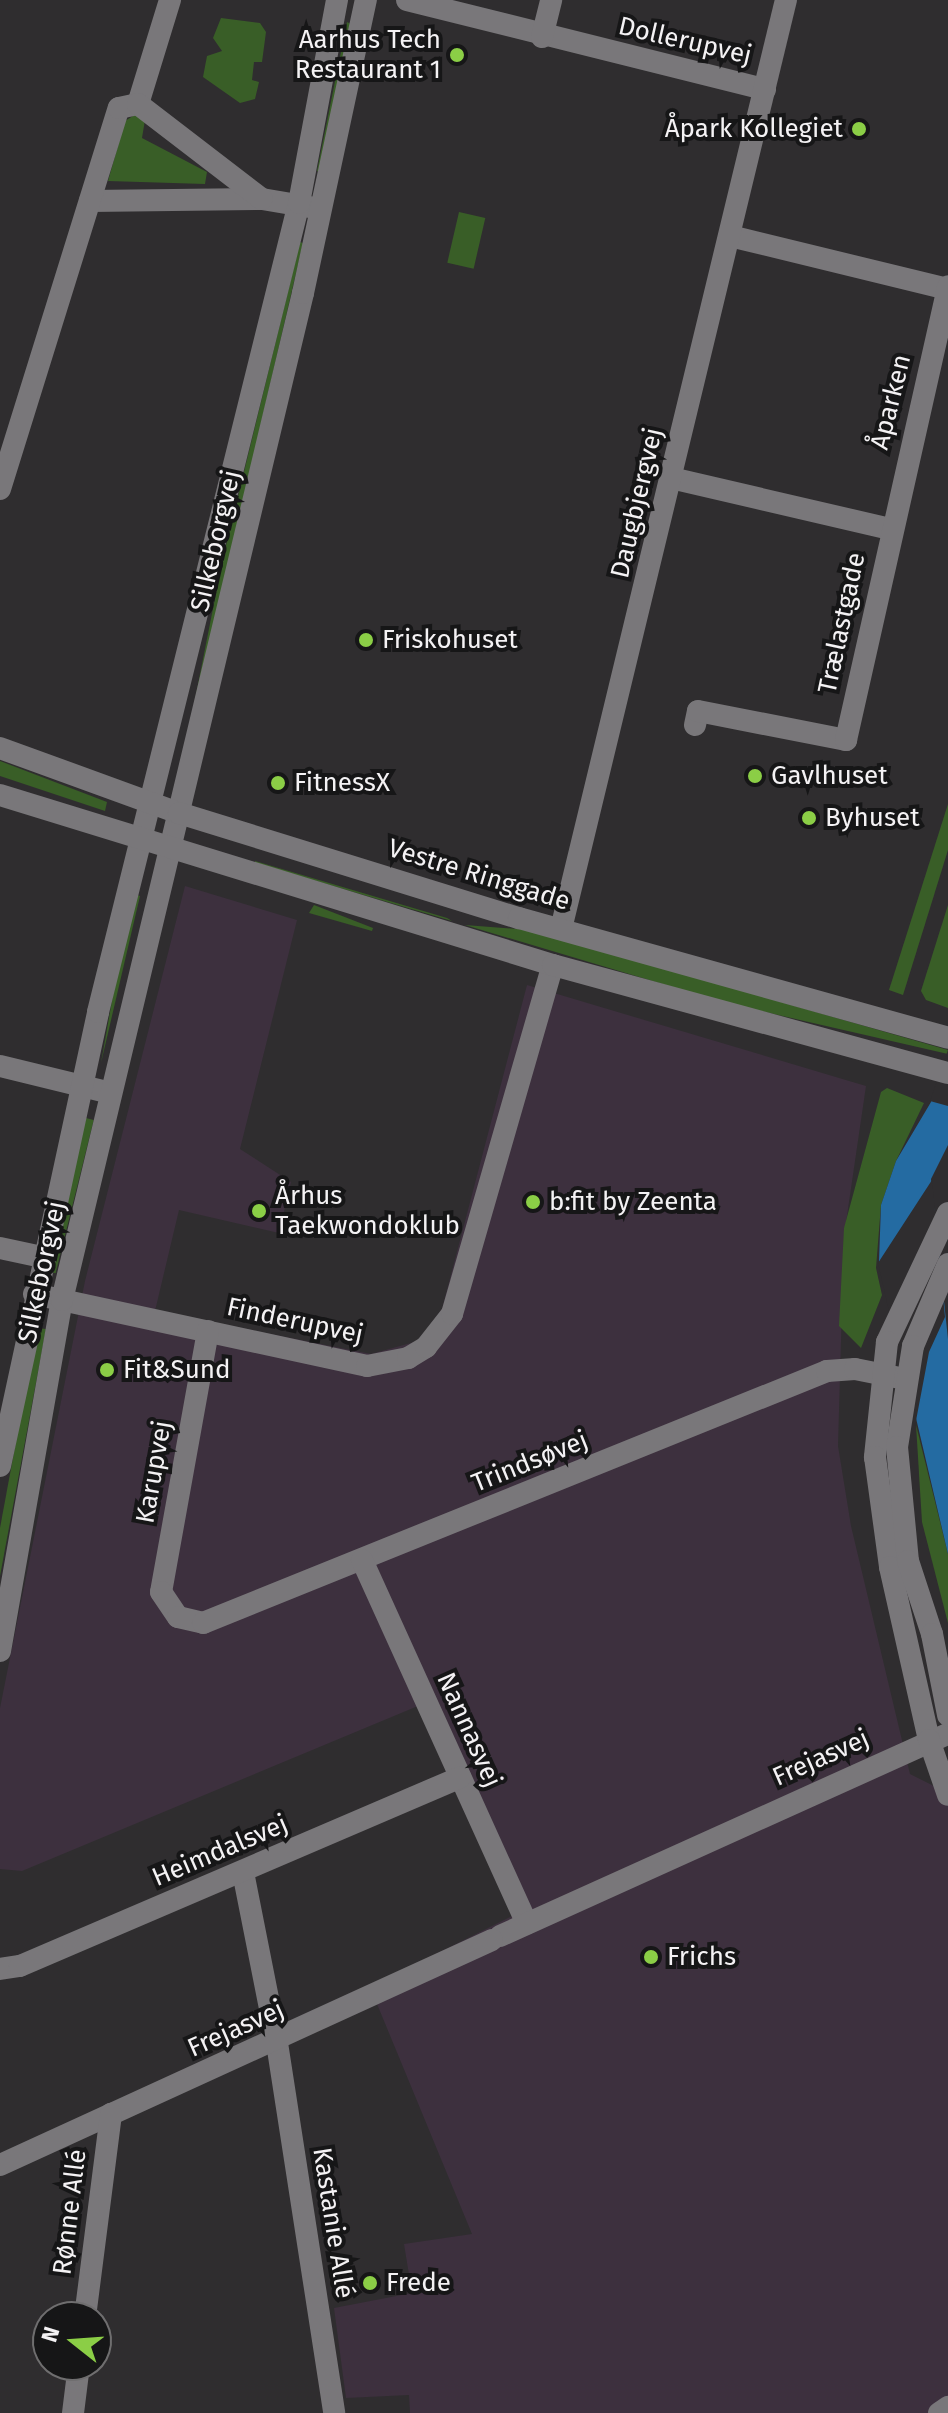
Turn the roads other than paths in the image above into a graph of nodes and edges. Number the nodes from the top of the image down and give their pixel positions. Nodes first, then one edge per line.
1 (170, 0) edge
2 (337, 0) edge
3 (366, 0) edge
4 (407, 0) edge
5 (551, 0) edge
6 (786, 0) edge
7 (542, 37) junction
8 (765, 89) junction
9 (138, 104) junction
10 (262, 199) junction
11 (90, 201) junction
12 (299, 203) junction
13 (322, 210) junction
14 (730, 236) junction
15 (948, 288) edge
16 (671, 478) junction
17 (1, 479) edge
18 (890, 529) junction
19 (695, 725) dead end
20 (0, 748) edge
21 (0, 795) edge
22 (150, 803) junction
23 (179, 813) junction
24 (141, 840) junction
25 (170, 850) junction
26 (561, 929) junction
27 (553, 965) junction
28 (948, 1038) edge
29 (0, 1066) edge
30 (944, 1072) edge
31 (83, 1086) junction
32 (111, 1093) junction
33 (943, 1223) edge
34 (0, 1248) edge
35 (42, 1257) junction
36 (944, 1270) edge
37 (34, 1294) junction
38 (62, 1300) junction
39 (208, 1331) junction
40 (881, 1373) junction
41 (905, 1379) junction
42 (3, 1428) edge
43 (0, 1466) edge
44 (362, 1560) junction
45 (4, 1606) edge
46 (178, 1617) joint
47 (0, 1651) edge
48 (948, 1715) edge
49 (939, 1737) edge
50 (460, 1777) junction
51 (948, 1795) edge
52 (243, 1872) junction
53 (527, 1923) junction
54 (0, 1969) edge
55 (277, 2043) junction
56 (111, 2114) junction
57 (0, 2165) edge
58 (87, 2301) edge
59 (77, 2381) edge
60 (948, 2407) edge
61 (73, 2413) edge
62 (334, 2413) edge
63 (939, 2413) edge

1 - 9 street
2 - 12 street, Silkeborgvej
3 - 13 street, Silkeborgvej
4 - 7 street, Dollerupvej
5 - 7 street
6 - 8 street, Daugbjergvej
7 - 8 street, Dollerupvej
8 - 14 street, Daugbjergvej
9 - 10 street
9 - 11 street
10 - 11 street
10 - 12 street
11 - 17 street
12 - 13 street
12 - 22 street, Silkeborgvej
13 - 23 street, Silkeborgvej
14 - 15 street, Åparken
14 - 16 street, Daugbjergvej
15 - 18 street, Åparken
16 - 18 street, Trælastgade
16 - 26 street, Daugbjergvej
18 - 19 street, Trælastgade
20 - 22 street, Vestre Ringgade
21 - 24 street
22 - 23 street, Vestre Ringgade
22 - 24 street, Silkeborgvej
23 - 25 street, Silkeborgvej
23 - 26 street, Vestre Ringgade
24 - 25 street
24 - 31 street, Silkeborgvej
25 - 27 street
25 - 32 street, Silkeborgvej
26 - 28 street, Vestre Ringgade
27 - 30 street
27 - 39 street, Finderupvej
29 - 31 street
31 - 32 street
31 - 35 street, Silkeborgvej
32 - 38 street, Silkeborgvej
33 - 40 street
34 - 35 street, Silkeborgvej
35 - 37 street, Silkeborgvej
36 - 41 street
37 - 38 street, Finderupvej
37 - 42 street, Silkeborgvej
38 - 39 street, Finderupvej
38 - 45 street, Silkeborgvej
39 - 46 street, Karupvej
40 - 41 street, Trindsøvej
40 - 44 street, Trindsøvej
40 - 49 street
41 - 48 street
42 - 43 street, Silkeborgvej
44 - 46 street, Trindsøvej
44 - 50 street, Nannasvej
45 - 47 street, Silkeborgvej
49 - 51 street
49 - 53 street, Frejasvej
50 - 52 street, Heimdalsvej
50 - 53 street, Nannasvej
52 - 54 street, Heimdalsvej
52 - 55 street, Kastanie Allé
53 - 55 street, Frejasvej
55 - 56 street, Frejasvej
55 - 62 street, Kastanie Allé
56 - 57 street, Frejasvej
56 - 58 street, Rønne Allé
59 - 61 street
60 - 63 street

